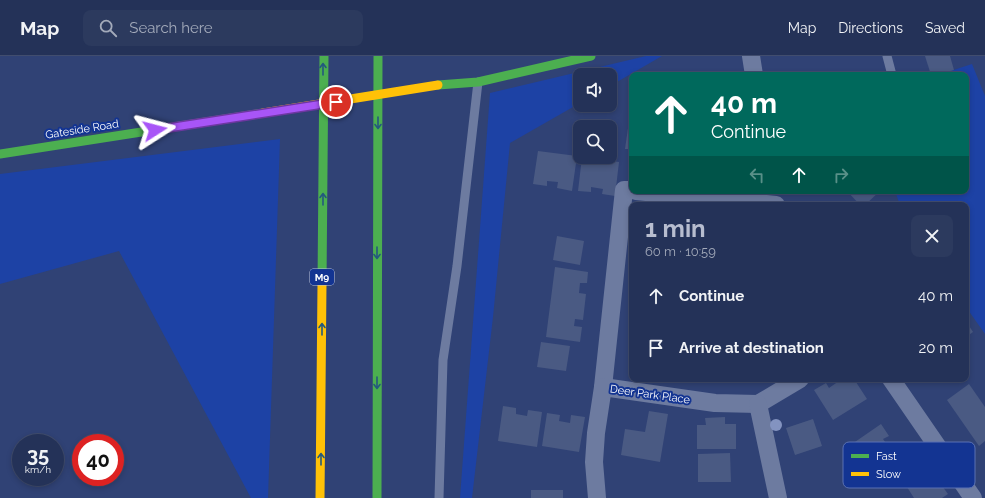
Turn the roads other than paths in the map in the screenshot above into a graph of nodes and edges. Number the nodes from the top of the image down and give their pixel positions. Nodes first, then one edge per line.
1 (324, 56) edge
2 (378, 56) edge
3 (591, 56) edge
4 (750, 56) edge
5 (887, 56) edge
6 (753, 72) edge
7 (891, 72) edge
8 (478, 82) junction
9 (0, 154) edge
10 (629, 190) edge
11 (697, 194) edge
12 (737, 196) edge
13 (763, 202) edge
14 (795, 382) edge
15 (893, 382) edge
16 (603, 387) junction
17 (758, 404) junction
18 (934, 442) edge
19 (966, 488) edge
20 (320, 498) edge
21 (377, 498) edge
22 (439, 498) edge
23 (597, 498) edge
24 (778, 498) edge
25 (973, 498) edge

20 -> 1 main road, M9
2 -> 21 main road
3 - 8 main road
4 - 6 street
5 - 7 lane
8 - 9 main road, Gateside Road, bridge
8 - 22 lane
10 - 16 street, Deer Park Place
11 - 12 street
12 - 13 street
14 - 17 street
15 - 18 street
16 - 17 street, Deer Park Place
16 - 23 street
17 - 24 street
19 - 25 street

